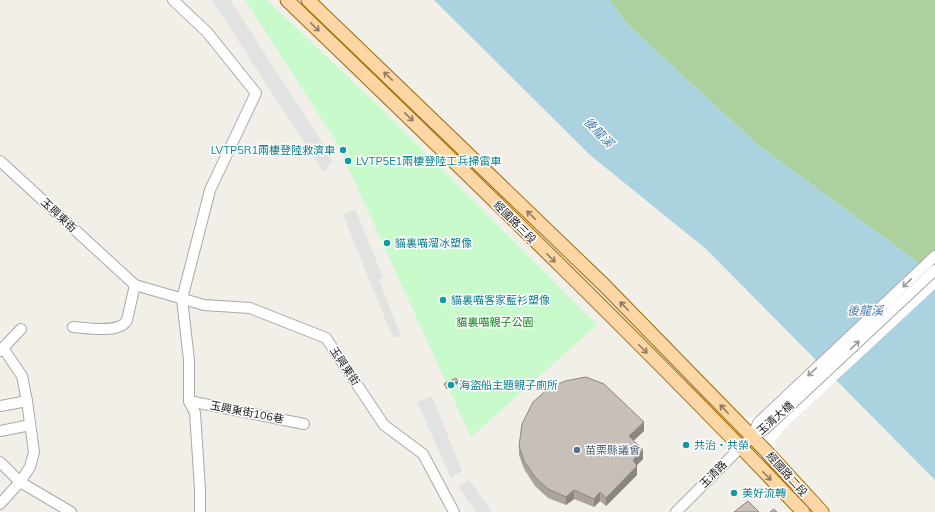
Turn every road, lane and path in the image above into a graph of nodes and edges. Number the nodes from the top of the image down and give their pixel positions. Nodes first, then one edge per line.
1 (173, 0) edge
2 (287, 0) edge
3 (308, 0) edge
4 (0, 161) edge
5 (935, 256) edge
6 (935, 270) edge
7 (135, 285) junction
8 (182, 299) junction
9 (73, 327) dead end
10 (20, 329) dead end
11 (2, 350) edge
12 (27, 401) junction
13 (189, 401) junction
14 (0, 406) edge
15 (304, 424) dead end
16 (30, 425) junction
17 (762, 426) junction
18 (0, 431) edge
19 (752, 437) junction
20 (740, 448) junction
21 (0, 462) edge
22 (20, 482) junction
23 (0, 504) edge
24 (71, 512) edge
25 (200, 512) edge
26 (454, 512) edge
27 (676, 512) edge
28 (802, 512) edge
29 (822, 512) edge

1 - 8 street
2 -> 20 main road, 經國路三段
19 -> 3 main road, 經國路三段
4 - 7 street, 玉興東街
5 -> 17 street, 玉清大橋
17 -> 6 street, 玉清大橋
7 - 8 street, 玉興東街
7 - 9 street
8 - 13 street
8 - 26 street, 玉興東街
10 - 11 street
11 - 12 street
12 - 14 street
12 - 16 street
13 - 15 street, 玉興東街106巷
13 - 25 street
16 - 18 street
16 - 22 street
17 - 19 street, 玉清大橋
19 - 20 street, 玉清路
19 - 29 main road, 經國路二段
20 - 27 street, 玉清路
20 -> 28 main road, 經國路二段
21 - 22 street
22 - 23 street
22 - 24 street

